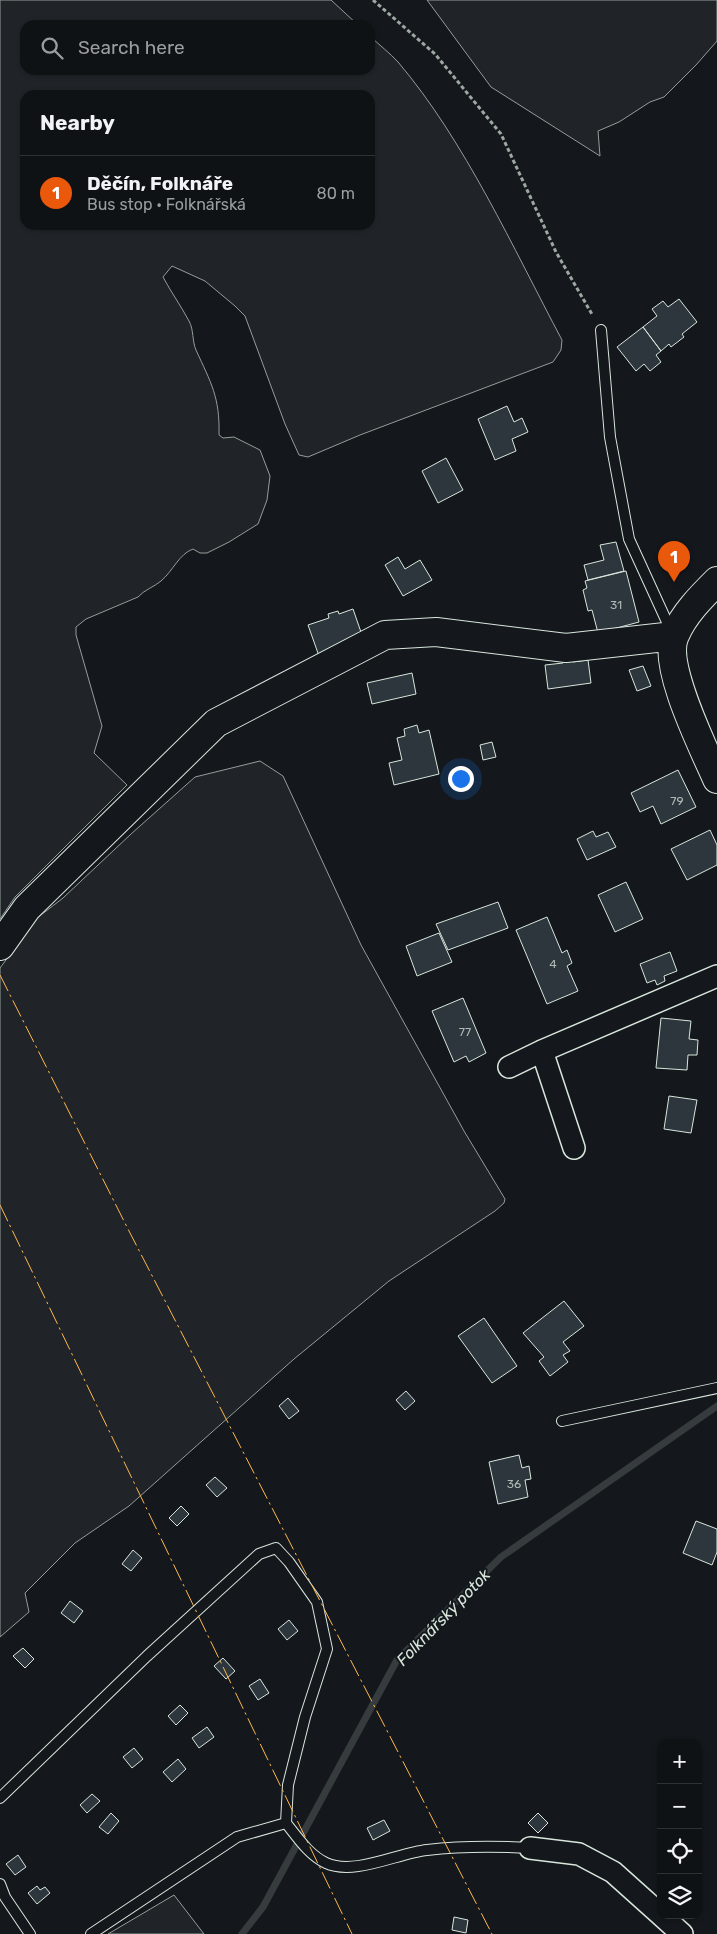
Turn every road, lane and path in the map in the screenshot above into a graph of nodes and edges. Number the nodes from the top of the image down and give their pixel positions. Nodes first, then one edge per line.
1 (373, 0) edge
2 (601, 330) joint
3 (717, 581) edge
4 (674, 636) junction
5 (717, 779) edge
6 (0, 946) edge
7 (717, 976) edge
8 (542, 1051) junction
9 (509, 1067) dead end
10 (574, 1148) dead end
11 (717, 1388) edge
12 (562, 1421) dead end
13 (0, 1798) edge
14 (286, 1823) junction
15 (530, 1848) joint
16 (0, 1884) edge
17 (657, 1911) edge
18 (665, 1919) edge
19 (30, 1934) edge
20 (91, 1934) edge
21 (682, 1934) edge

1 - 2 path
2 - 4 lane
3 - 4 street
4 - 5 street
4 - 6 street
7 - 8 street
8 - 9 street
8 - 10 street
11 - 12 lane
13 - 14 lane
14 - 15 lane
14 - 20 lane
15 - 17 street
16 - 19 lane
18 - 21 street

